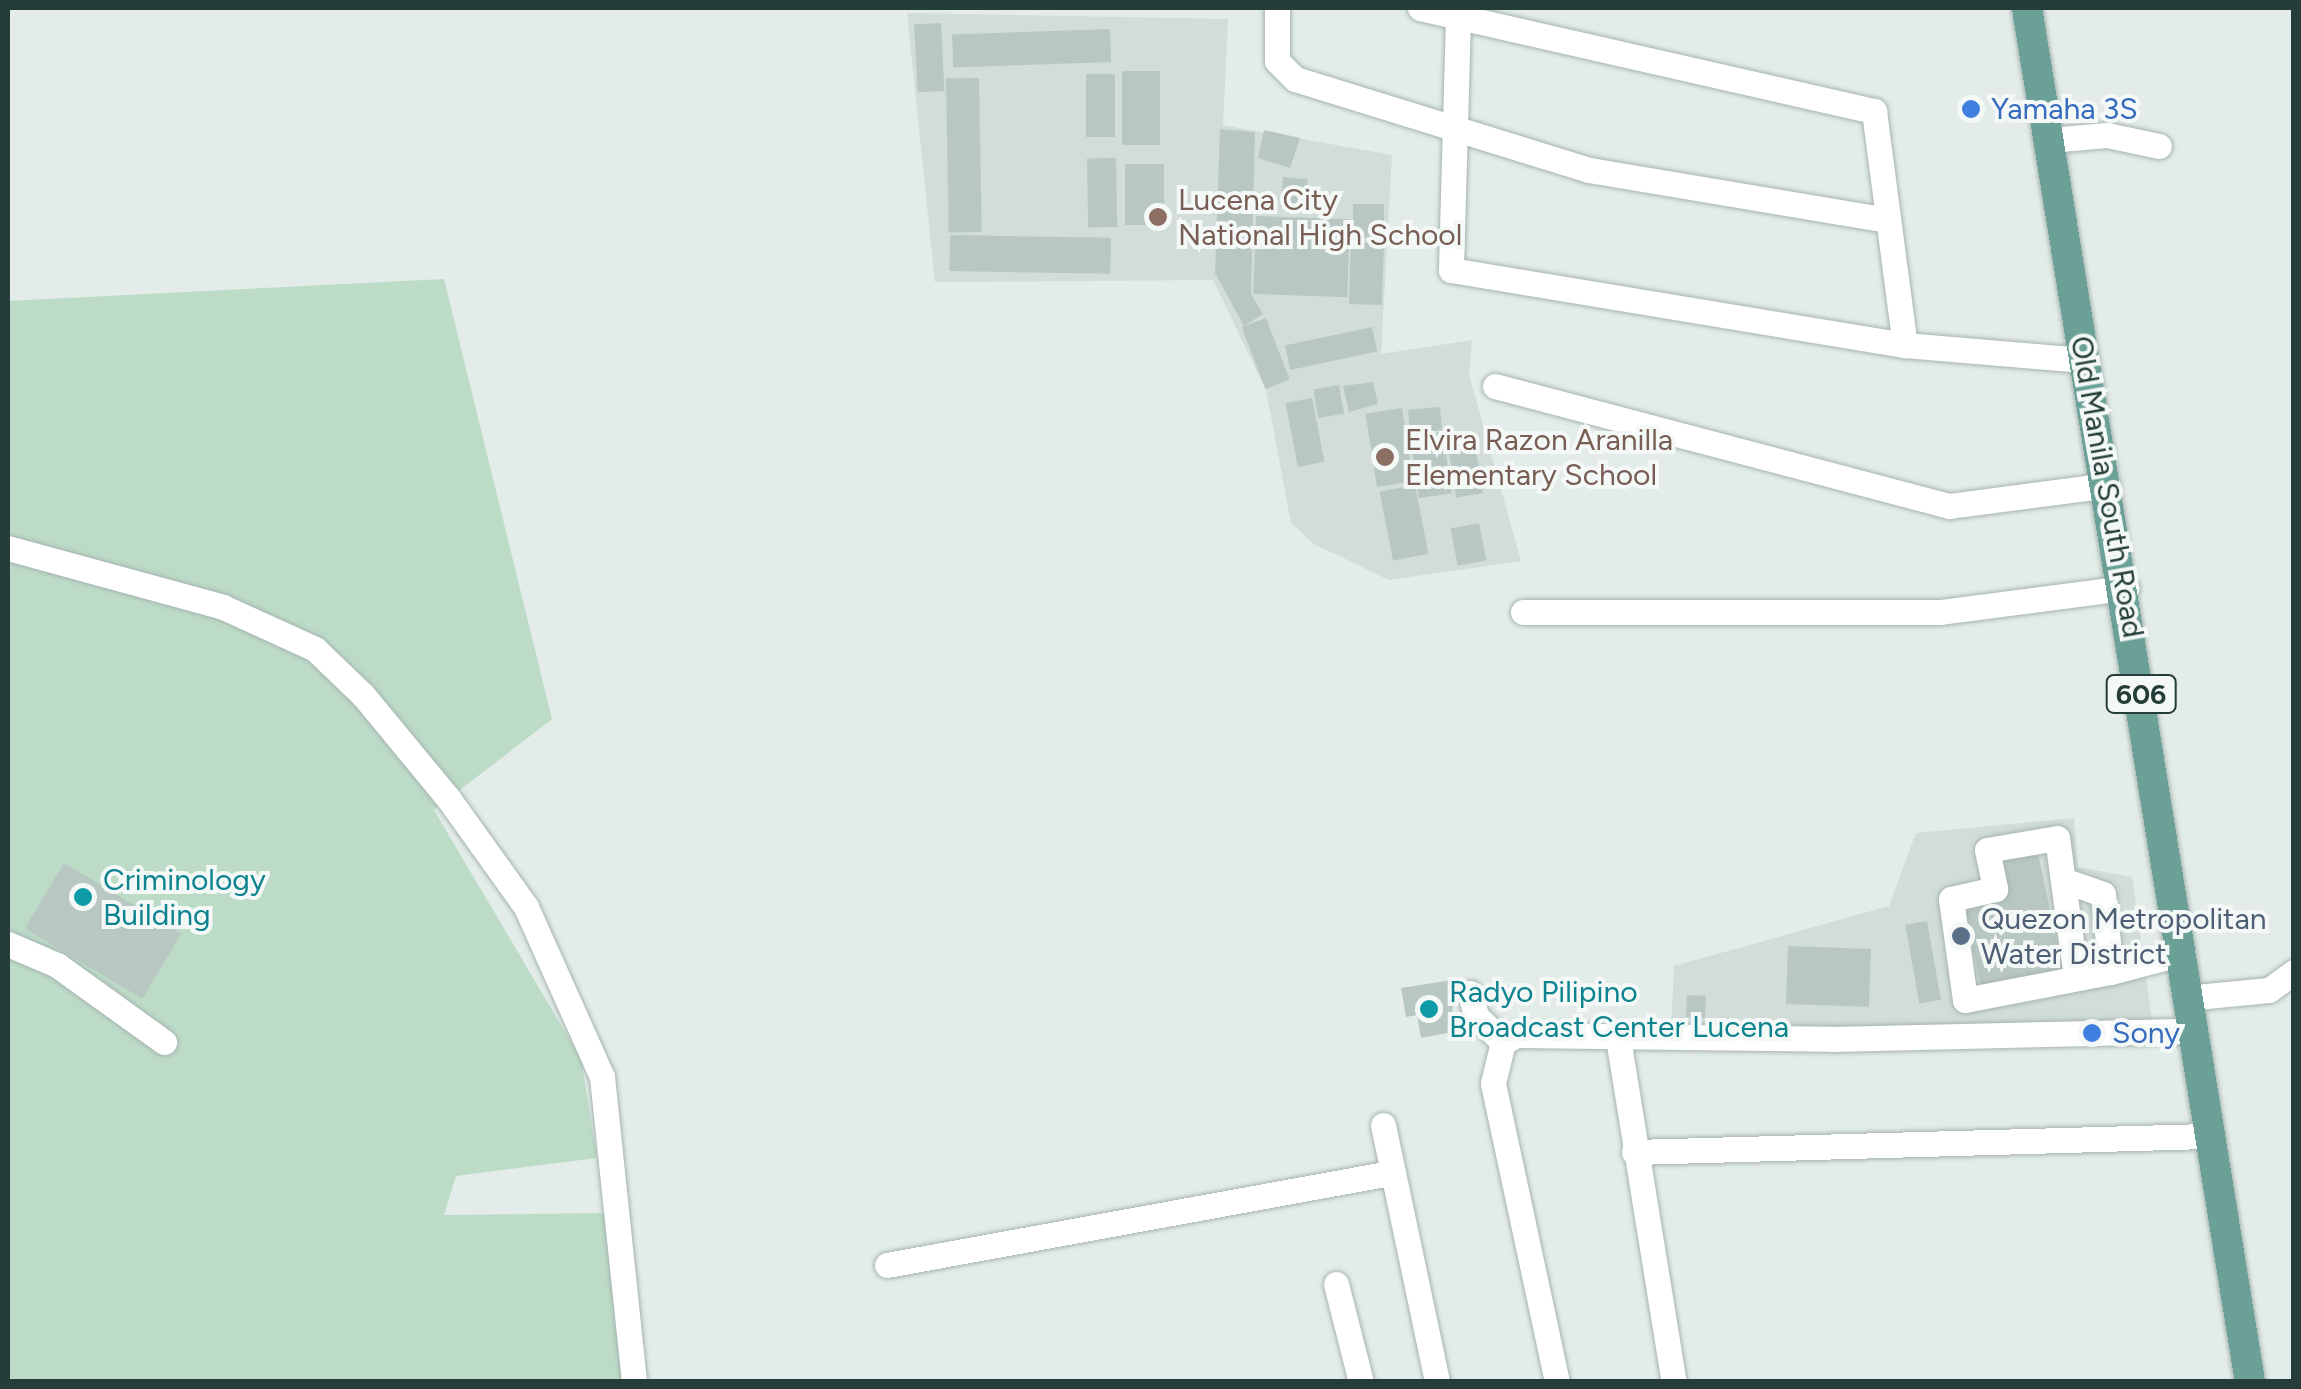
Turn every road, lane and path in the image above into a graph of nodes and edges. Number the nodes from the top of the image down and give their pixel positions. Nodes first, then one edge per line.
1 (1278, 8) edge
2 (1420, 8) edge
3 (2026, 8) edge
4 (1458, 16) junction
5 (1455, 128) junction
6 (2049, 140) junction
7 (2159, 146) dead end
8 (1888, 220) junction
9 (1905, 344) junction
10 (2085, 360) junction
11 (1494, 386) dead end
12 (2108, 485) junction
13 (8, 548) edge
14 (2126, 588) junction
15 (1524, 612) dead end
16 (2063, 880) junction
17 (8, 944) edge
18 (2183, 952) junction
19 (2111, 972) junction
20 (2294, 972) edge
21 (2076, 978) junction
22 (1470, 992) dead end
23 (2186, 998) junction
24 (2191, 1031) junction
25 (1618, 1038) junction
26 (164, 1042) dead end
27 (1502, 1042) junction
28 (1383, 1125) dead end
29 (2208, 1136) junction
30 (1634, 1152) junction
31 (1390, 1172) junction
32 (887, 1265) dead end
33 (1336, 1284) dead end
34 (634, 1382) edge
35 (1361, 1382) edge
36 (1437, 1382) edge
37 (1557, 1382) edge
38 (1674, 1382) edge
39 (2250, 1382) edge

1 - 5 street
2 - 4 street
3 - 6 main road, Old Manila South Road / 606
4 - 5 street
4 - 8 street
5 - 8 street
5 - 9 street
6 - 7 street
6 - 10 main road, Old Manila South Road / 606
8 - 9 street
9 - 10 street
10 - 12 main road, Old Manila South Road / 606
11 - 12 street
12 - 14 main road, Old Manila South Road / 606
13 - 34 street
14 - 15 street
14 - 18 main road, Old Manila South Road / 606
16 - 19 street
16 - 21 street
16 - 21 street
17 - 26 street
18 - 19 street
18 - 23 main road, Old Manila South Road / 606
19 - 21 street
20 - 23 street
22 - 27 street
23 - 24 main road, Old Manila South Road / 606
24 - 25 street
24 - 29 main road, Old Manila South Road / 606
25 - 27 street
25 - 30 street
27 - 37 street
28 - 31 street
29 - 30 street
29 - 39 main road, Old Manila South Road / 606
30 - 38 street
31 - 32 street
31 - 36 street
33 - 35 street

